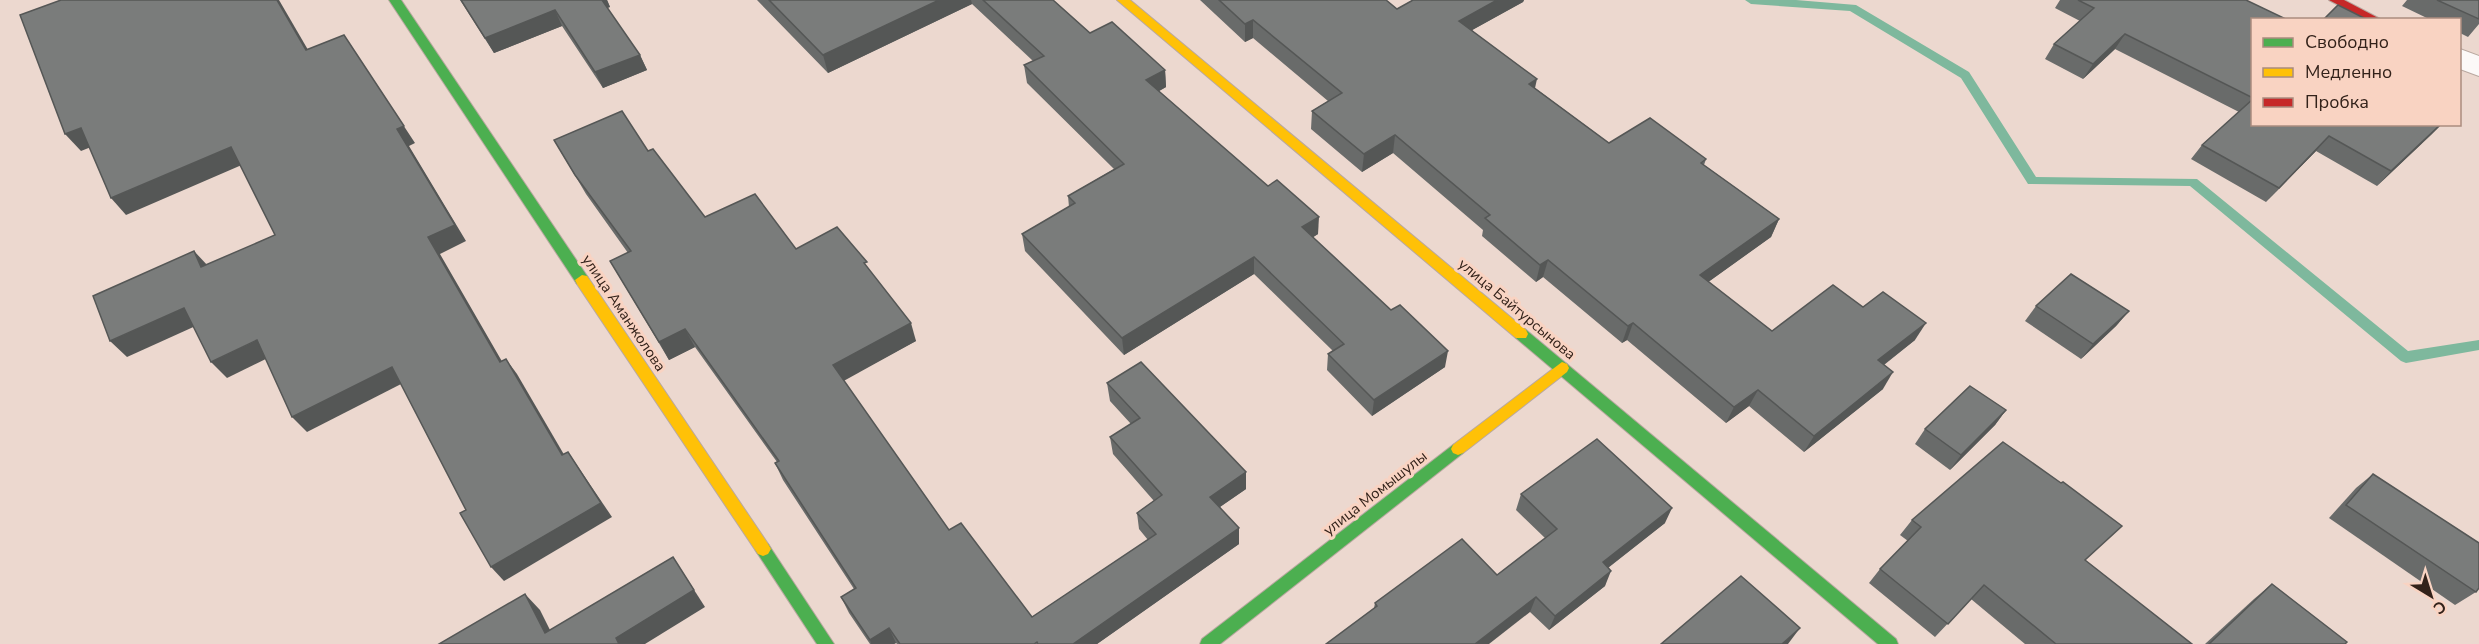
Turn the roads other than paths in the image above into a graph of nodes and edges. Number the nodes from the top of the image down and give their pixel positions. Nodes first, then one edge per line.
1 (395, 0) edge
2 (1123, 0) edge
3 (2335, 0) edge
4 (2373, 18) edge
5 (2461, 58) edge
6 (2479, 67) edge
7 (1562, 368) junction
8 (826, 644) edge
9 (1208, 644) edge
10 (1890, 644) edge

1 - 8 street, улица Аманжолова
2 - 7 street, улица Байтурсынова
3 - 4 street
5 - 6 street
7 - 9 street, улица Момышулы
7 - 10 street, улица Байтурсынова

